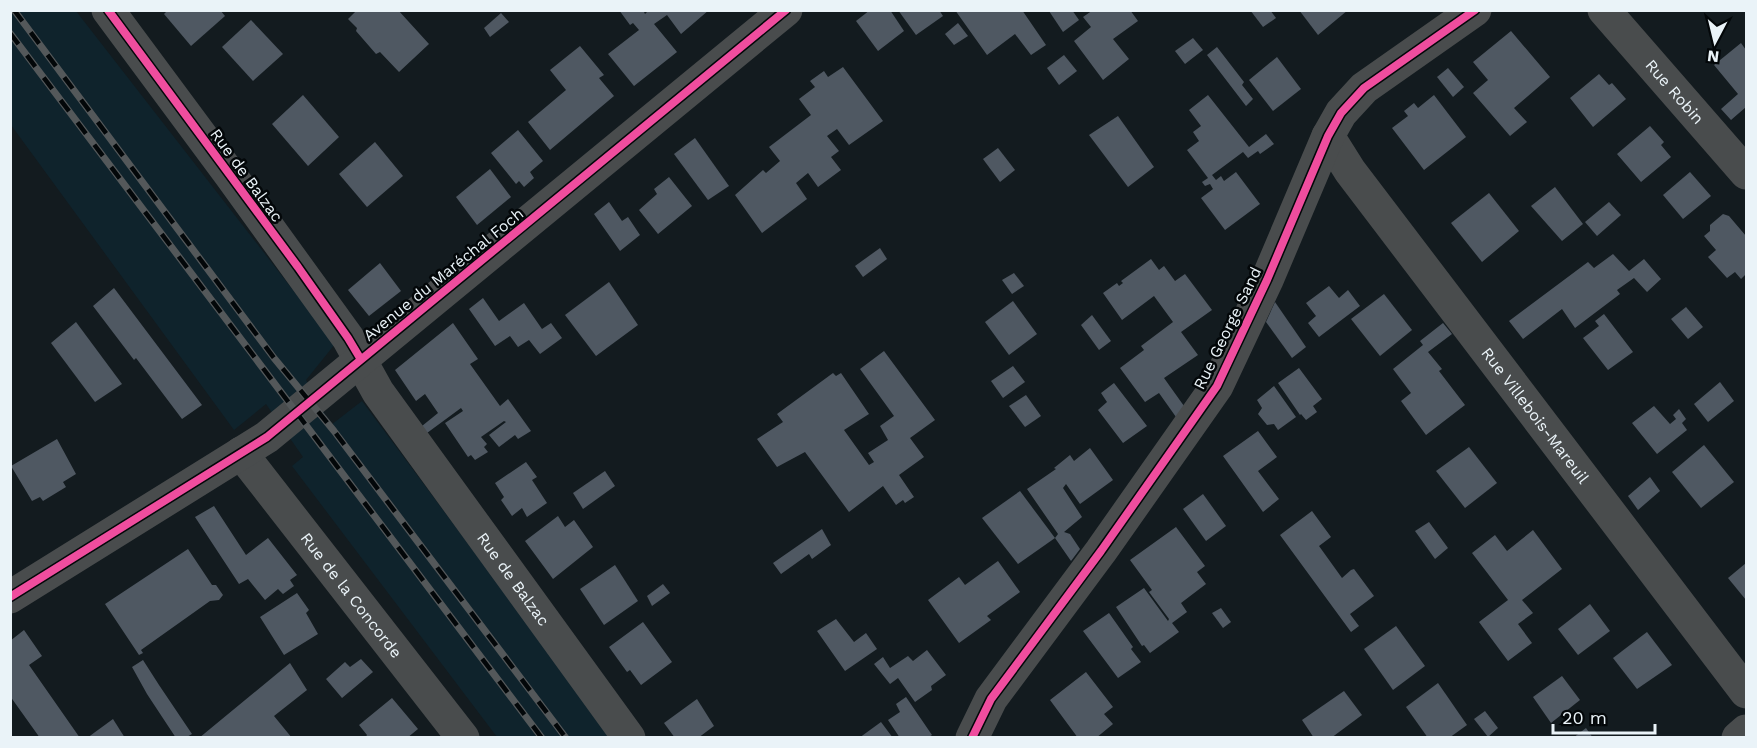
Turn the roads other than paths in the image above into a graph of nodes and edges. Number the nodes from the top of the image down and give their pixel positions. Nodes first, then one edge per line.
1 (108, 10) edge
2 (786, 10) edge
3 (1475, 10) edge
4 (1604, 10) edge
5 (1328, 136) junction
6 (1746, 173) edge
7 (360, 358) junction
8 (241, 453) junction
9 (10, 597) edge
10 (1746, 692) edge
11 (1746, 731) edge
12 (463, 738) edge
13 (629, 738) edge
14 (972, 738) edge
15 (1738, 738) edge

1 - 7 street, Rue de Balzac
2 - 7 street, Avenue du Maréchal Foch
3 - 5 street, Rue George Sand
4 - 6 street, Rue Robin
5 - 10 street, Rue Villebois-Mareuil
5 - 14 street, Rue George Sand
7 - 8 street, Avenue du Maréchal Foch
7 - 13 street, Rue de Balzac
8 - 9 street, Avenue du Maréchal Foch
8 - 12 street, Rue de la Concorde
11 - 15 street

